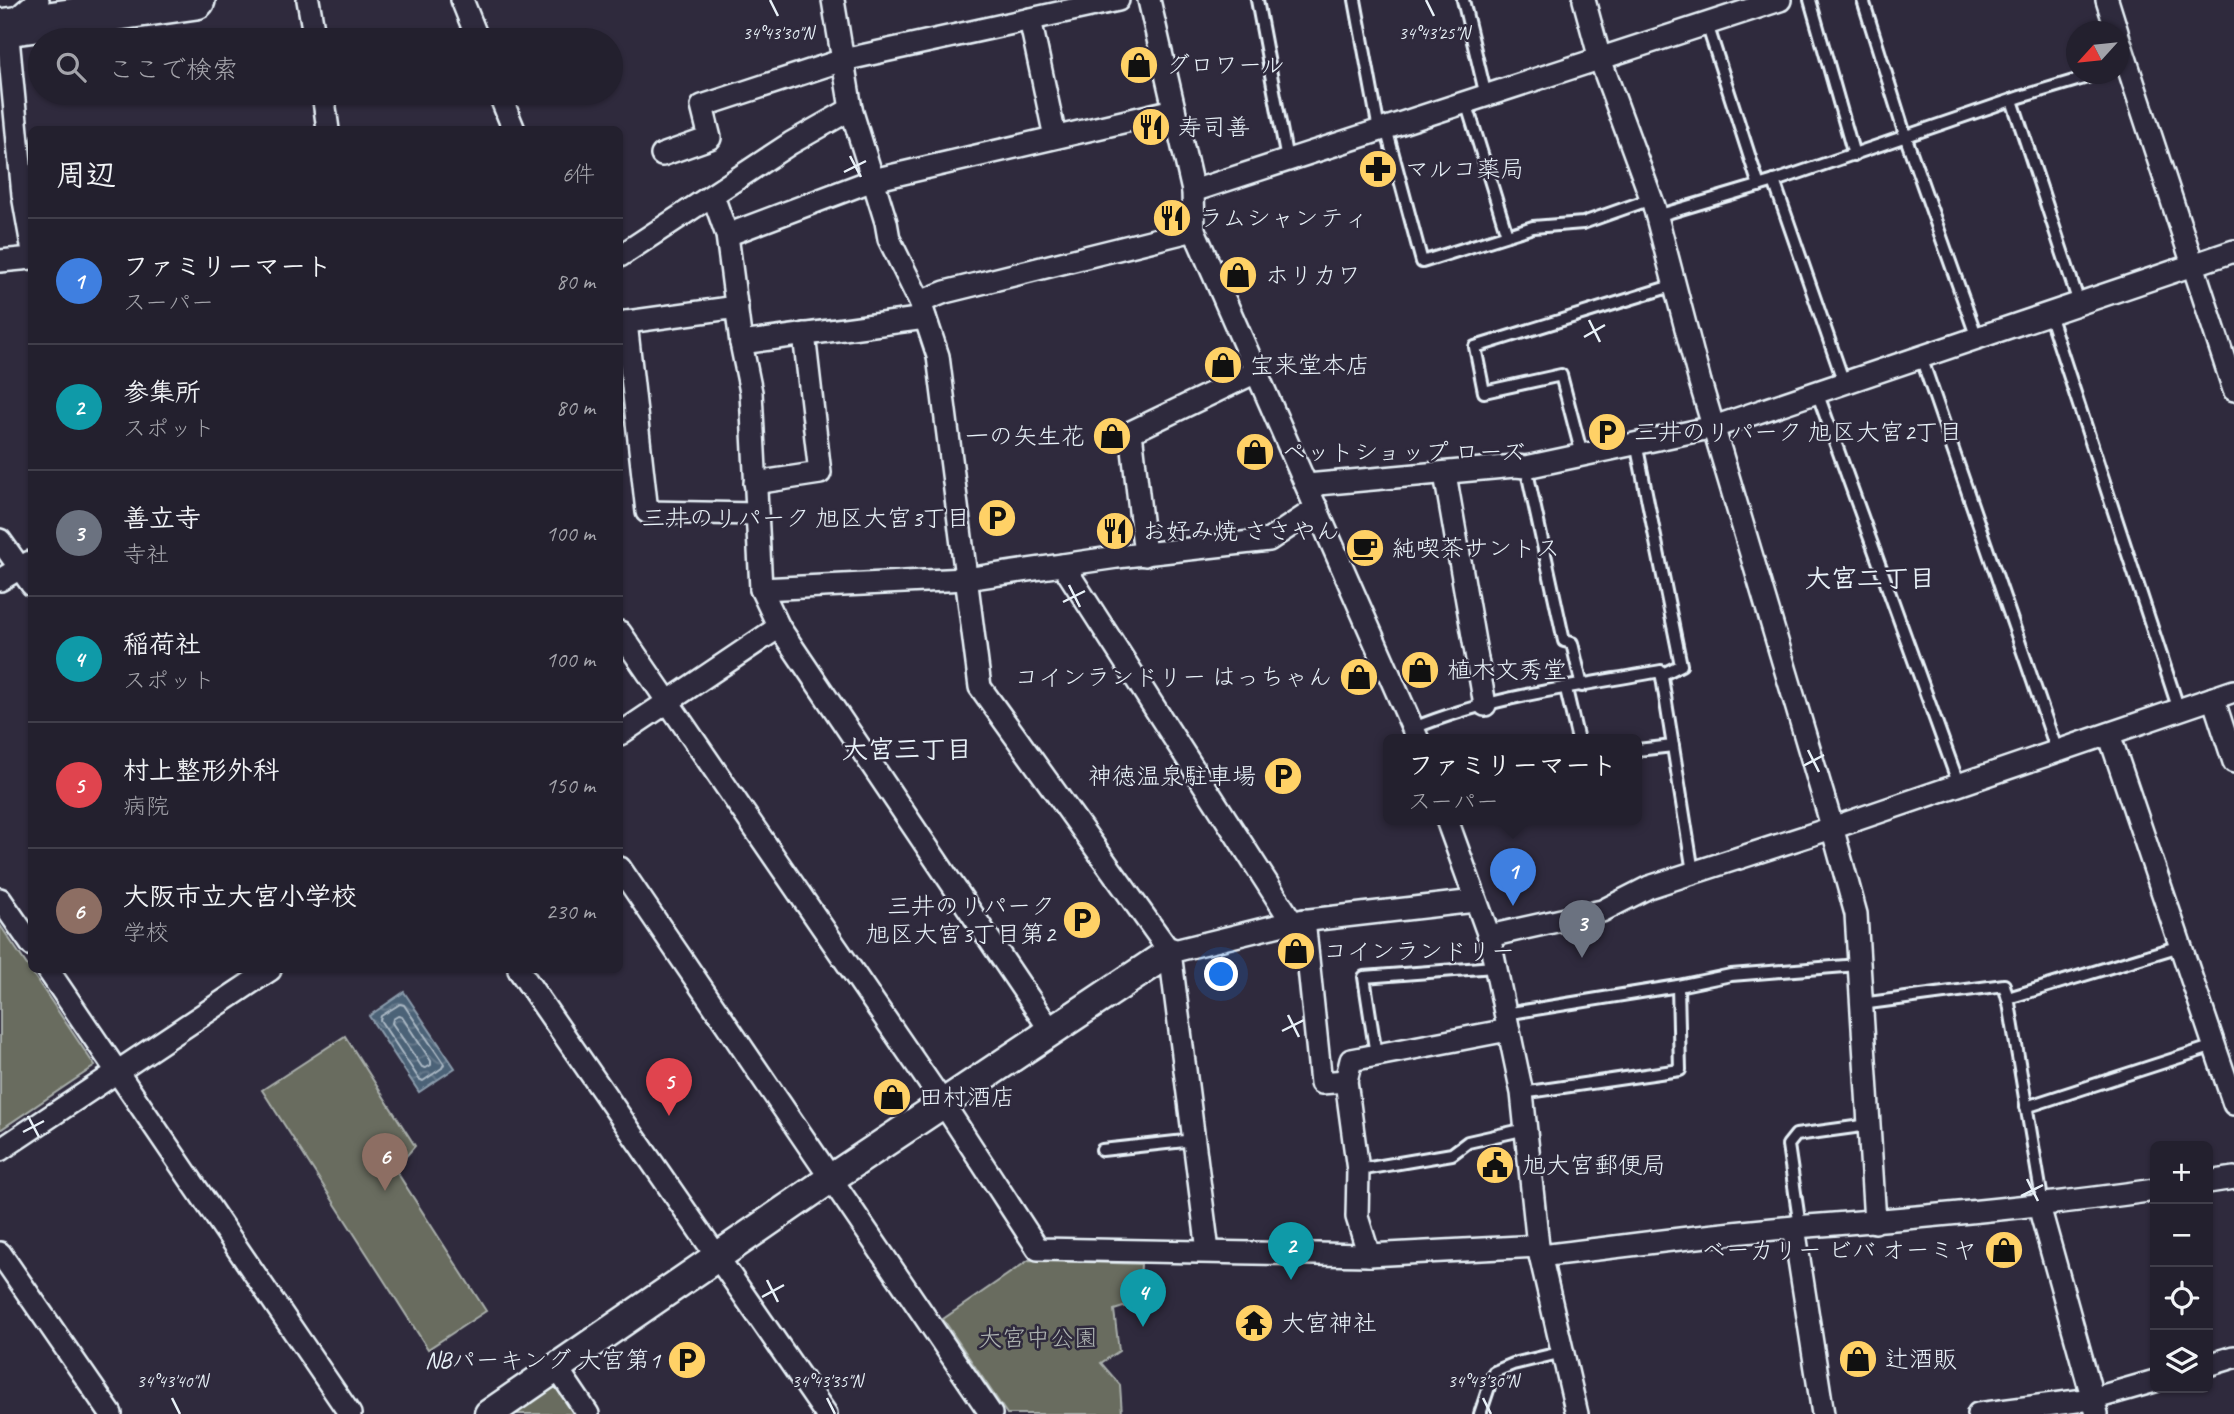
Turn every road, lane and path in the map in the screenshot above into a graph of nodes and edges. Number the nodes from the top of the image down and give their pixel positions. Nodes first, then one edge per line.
1 (38, 0) edge
2 (196, 0) edge
3 (309, 0) edge
4 (462, 0) edge
5 (833, 0) edge
6 (1118, 0) edge
7 (1149, 0) edge
8 (1257, 0) edge
9 (1355, 0) edge
10 (1463, 0) edge
11 (1584, 0) edge
12 (1780, 0) edge
13 (1810, 0) edge
14 (1863, 0) edge
15 (2107, 0) edge
16 (1030, 19) junction
17 (2114, 21) edge
18 (1707, 24) junction
19 (4, 27) edge
20 (313, 28) edge
21 (473, 28) edge
22 (1600, 59) junction
23 (843, 60) junction
24 (2066, 83) edge
25 (2129, 83) edge
26 (1476, 99) junction
27 (2012, 100) junction
28 (325, 105) edge
29 (504, 105) edge
30 (851, 109) junction
31 (1174, 110) junction
32 (327, 126) edge
33 (512, 126) edge
34 (1383, 129) junction
35 (1055, 137) junction
36 (1906, 138) junction
37 (663, 155) dead end
38 (1854, 155) junction
39 (1287, 160) junction
40 (873, 180) junction
41 (1773, 181) junction
42 (1759, 186) junction
43 (1193, 191) junction
44 (713, 195) junction
45 (1654, 208) junction
46 (28, 223) edge
47 (1195, 230) junction
48 (727, 235) junction
49 (1507, 235) junction
50 (2234, 251) edge
51 (623, 254) edge
52 (28, 258) edge
53 (0, 261) edge
54 (2193, 265) junction
55 (1675, 285) junction
56 (2079, 303) junction
57 (737, 307) junction
58 (922, 310) junction
59 (2049, 314) junction
60 (623, 323) edge
61 (804, 334) junction
62 (1977, 338) junction
63 (741, 343) junction
64 (1921, 356) junction
65 (1256, 372) junction
66 (1844, 383) junction
67 (2234, 390) edge
68 (1817, 392) junction
69 (1714, 427) junction
70 (1636, 443) junction
71 (1582, 455) junction
72 (1526, 467) junction
73 (1445, 474) junction
74 (755, 482) junction
75 (1307, 485) junction
76 (1317, 508) junction
77 (757, 514) junction
78 (0, 540) edge
79 (1144, 555) junction
80 (25, 564) edge
81 (1063, 565) junction
82 (966, 579) junction
83 (0, 580) edge
84 (761, 589) junction
85 (779, 627) junction
86 (623, 636) edge
87 (1661, 675) junction
88 (1582, 686) junction
89 (1566, 689) junction
90 (2234, 691) edge
91 (2213, 698) junction
92 (669, 701) junction
93 (1485, 705) junction
94 (2179, 710) junction
95 (623, 732) edge
96 (1416, 734) edge
97 (1577, 734) edge
98 (2109, 734) junction
99 (1673, 746) junction
100 (1642, 749) edge
101 (2057, 751) junction
102 (2234, 762) edge
103 (1959, 785) junction
104 (1449, 825) edge
105 (1832, 828) junction
106 (623, 871) edge
107 (1693, 872) junction
108 (0, 899) edge
109 (1475, 901) junction
110 (1298, 921) junction
111 (1489, 936) junction
112 (28, 939) edge
113 (2180, 946) junction
114 (1170, 952) junction
115 (1858, 965) junction
116 (1494, 967) junction
117 (50, 973) edge
118 (266, 973) edge
119 (521, 973) edge
120 (1678, 986) junction
121 (2008, 998) junction
122 (1861, 1004) junction
123 (1506, 1022) junction
124 (1051, 1031) junction
125 (2214, 1046) junction
126 (1376, 1055) junction
127 (117, 1072) junction
128 (1346, 1081) junction
129 (1522, 1093) junction
130 (943, 1103) junction
131 (2234, 1104) edge
132 (2026, 1107) junction
133 (1869, 1125) junction
134 (1526, 1129) junction
135 (1194, 1140) junction
136 (0, 1150) edge
137 (1102, 1150) dead end
138 (1358, 1170) junction
139 (2234, 1178) edge
140 (830, 1179) junction
141 (2213, 1181) edge
142 (2150, 1191) edge
143 (2041, 1205) junction
144 (1875, 1222) junction
145 (1797, 1227) junction
146 (1209, 1251) junction
147 (1539, 1251) junction
148 (0, 1253) edge
149 (1369, 1255) junction
150 (718, 1256) junction
151 (1563, 1352) junction
152 (2234, 1357) edge
153 (2213, 1363) edge
154 (557, 1368) junction
155 (2150, 1383) edge
156 (2094, 1407) edge
157 (111, 1414) edge
158 (350, 1414) edge
159 (489, 1414) edge
160 (588, 1414) edge
161 (826, 1414) edge
162 (990, 1414) edge
163 (1480, 1414) edge
164 (1577, 1414) edge
165 (1823, 1414) edge
166 (1978, 1414) edge

1 - 19 street
2 - 19 highway
3 - 20 street
4 - 21 street
5 - 23 street
6 - 16 street
7 - 31 street
8 - 39 lane
9 - 34 lane
10 - 26 lane
11 - 22 street
12 - 18 street
13 - 38 lane
14 - 36 lane
15 - 17 street
16 - 23 street
16 - 35 street
18 - 22 street
18 - 42 lane
19 - 46 street
22 - 26 street
22 - 45 street
23 - 30 street
23 - 37 street
24 - 27 lane
25 - 54 street
26 - 34 street
26 - 49 lane
27 - 36 lane
27 - 56 lane
28 - 32 street
29 - 33 street
30 - 40 street
30 - 44 street
31 - 35 street
31 - 43 street
34 - 39 street
34 - 49 lane
35 - 40 street
36 - 38 lane
36 - 62 lane
38 - 41 lane
39 - 43 street
40 - 48 street
40 - 58 street
41 - 42 lane
41 - 66 lane
42 - 45 lane
43 - 47 street
44 - 48 street
44 - 51 street
45 - 49 lane
45 - 55 street
47 - 58 street
47 - 65 street
48 - 57 street
50 - 54 street
52 - 53 street
54 - 56 street
54 - 67 street
55 - 69 street
55 - 71 lane
56 - 59 street
57 - 60 street
57 - 63 street
58 - 61 street
58 - 82 street
59 - 62 street
59 - 94 lane
60 - 77 street
61 - 63 street
61 - 74 street
62 - 64 street
63 - 74 street
64 - 66 street
64 - 101 lane
65 - 75 street
65 - 79 street
66 - 68 street
68 - 69 street
68 - 103 lane
69 - 70 street
69 - 105 street
70 - 71 street
70 - 87 lane
71 - 72 street
72 - 73 street
72 - 88 lane
73 - 75 street
73 - 93 street
74 - 77 street
75 - 76 street
76 - 79 street
76 - 96 street
77 - 84 street
78 - 80 street
79 - 81 street
80 - 83 street
81 - 82 street
81 - 110 street
82 - 84 street
82 - 114 street
84 - 85 street
85 - 92 street
85 - 124 street
86 - 92 street
87 - 88 lane
87 - 99 lane
88 - 89 lane
89 - 93 lane
89 - 97 lane
90 - 91 street
91 - 94 street
91 - 102 street
92 - 95 street
92 - 130 street
93 - 96 lane
94 - 98 street
98 - 101 street
98 - 113 street
99 - 100 lane
99 - 107 lane
101 - 103 street
103 - 105 street
104 - 109 street
105 - 107 street
105 - 115 street
106 - 140 street
107 - 111 street
108 - 112 street
109 - 110 street
109 - 111 street
110 - 114 street
110 - 128 street
111 - 116 street
113 - 121 lane
113 - 125 street
114 - 124 street
114 - 135 street
115 - 120 lane
115 - 122 street
116 - 123 street
116 - 126 lane
117 - 127 street
118 - 127 street
119 - 150 street
120 - 123 lane
120 - 129 lane
121 - 122 lane
121 - 132 lane
122 - 133 street
123 - 126 street
123 - 129 street
124 - 130 street
125 - 131 street
125 - 132 lane
126 - 128 street
127 - 136 street
127 - 158 street
128 - 138 street
129 - 134 street
130 - 140 street
130 - 146 street
132 - 143 lane
133 - 144 street
133 - 145 lane
134 - 138 lane
134 - 147 street
135 - 137 lane
135 - 146 street
138 - 149 street
139 - 141 street
140 - 150 street
140 - 162 street
142 - 143 street
143 - 144 street
143 - 156 street
144 - 145 street
145 - 147 street
145 - 165 street
146 - 149 street
147 - 149 street
147 - 151 street
148 - 157 street
150 - 154 street
150 - 161 street
151 - 163 lane
151 - 164 street
152 - 153 street
154 - 159 street
154 - 160 street
155 - 156 street
156 - 166 street

